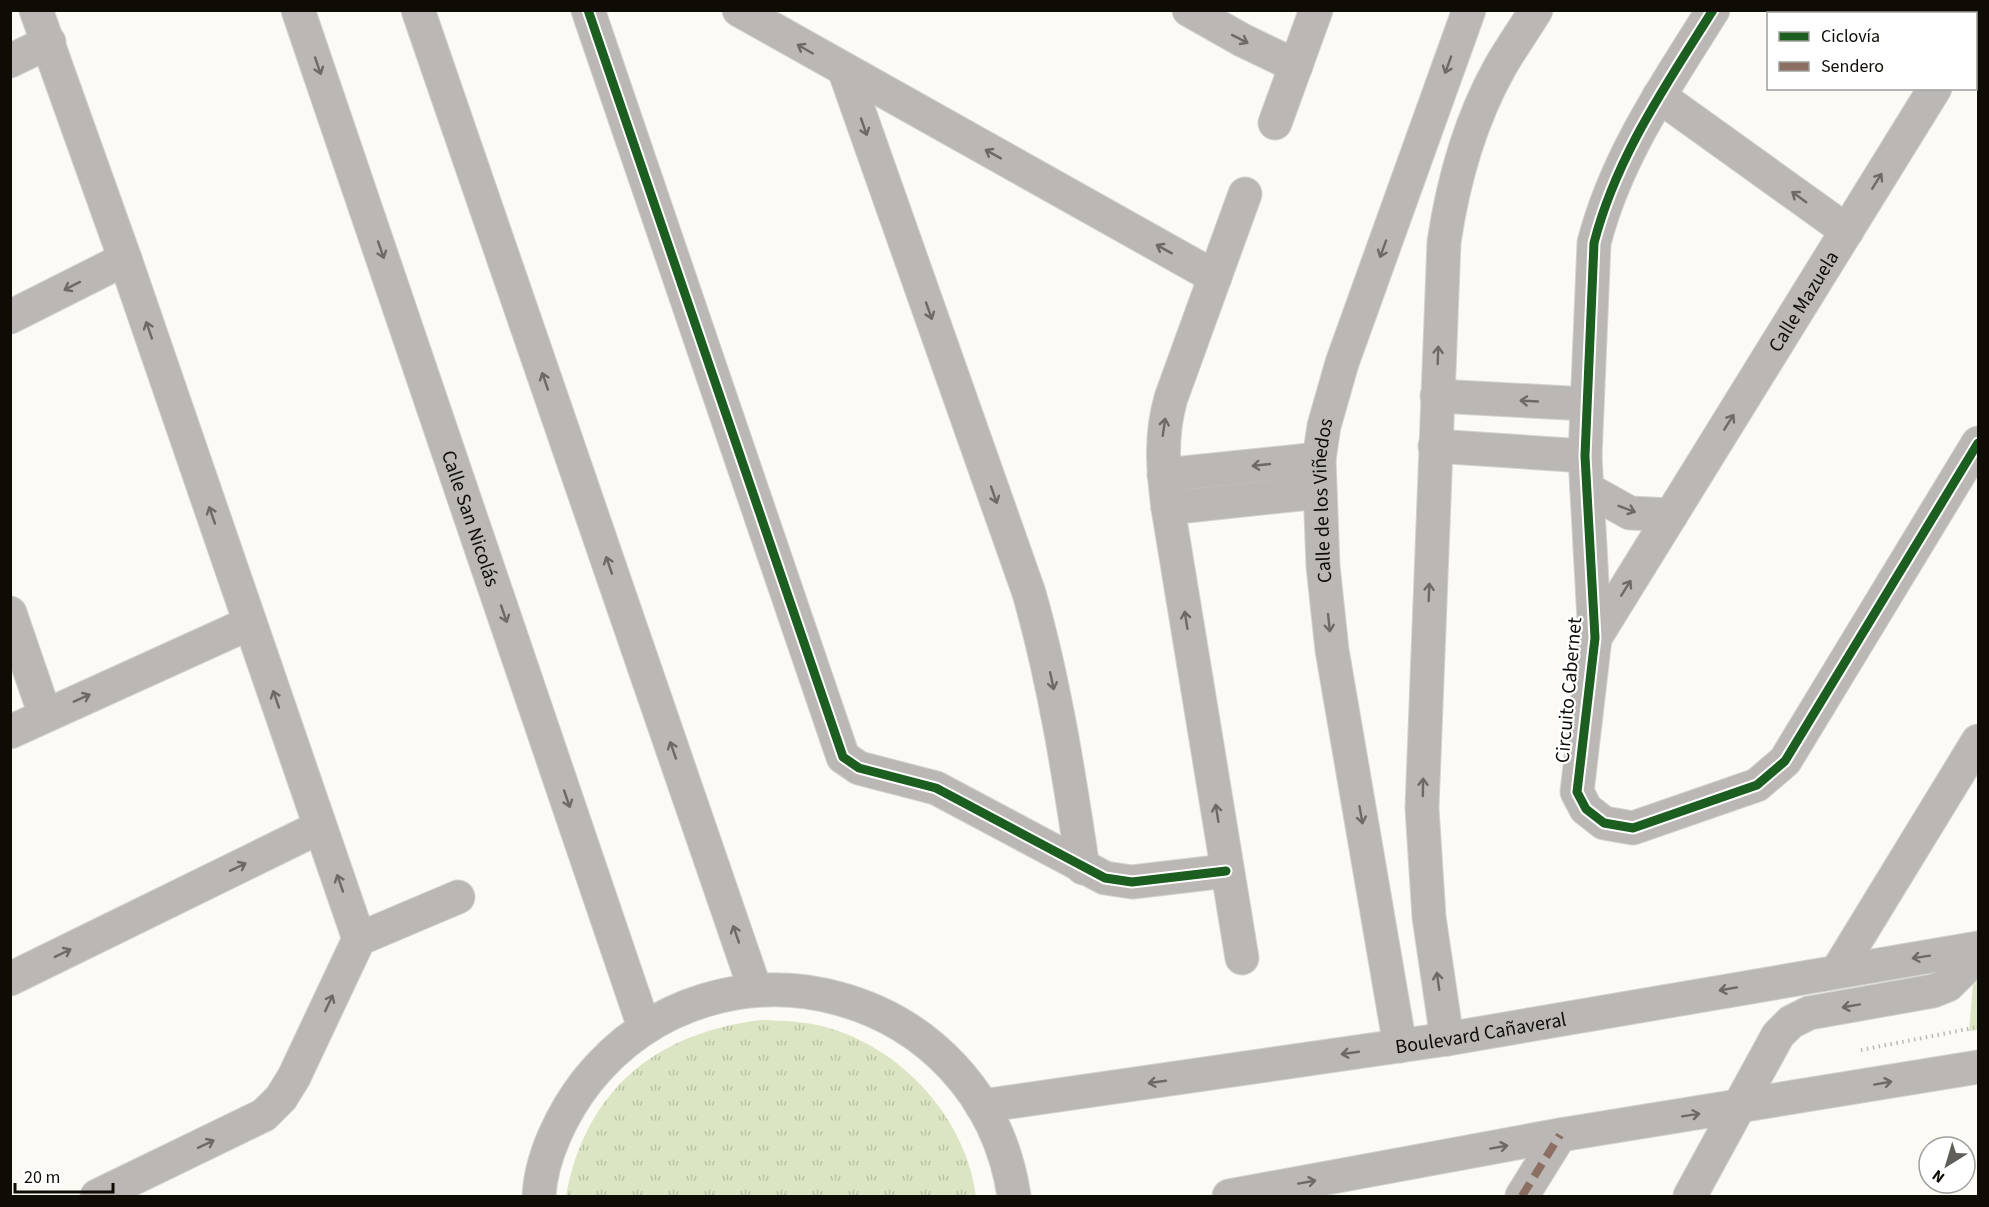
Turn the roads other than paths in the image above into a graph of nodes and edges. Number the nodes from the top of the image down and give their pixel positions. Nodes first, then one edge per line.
1 (36, 10) edge
2 (298, 10) edge
3 (418, 10) edge
4 (588, 10) edge
5 (739, 10) edge
6 (1189, 10) edge
7 (1316, 10) edge
8 (1469, 10) edge
9 (1536, 10) edge
10 (1713, 10) edge
11 (48, 42) junction
12 (10, 61) edge
13 (1296, 66) junction
14 (845, 72) junction
15 (1934, 90) edge
16 (1659, 96) junction
17 (1275, 123) dead end
18 (1407, 179) junction
19 (1451, 193) junction
20 (1245, 194) dead end
21 (1846, 231) junction
22 (125, 259) junction
23 (1215, 277) junction
24 (10, 317) edge
25 (1437, 396) junction
26 (1587, 404) junction
27 (1978, 443) edge
28 (1435, 446) junction
29 (1585, 456) junction
30 (1320, 459) junction
31 (1164, 475) junction
32 (1587, 489) junction
33 (1319, 492) junction
34 (1168, 508) junction
35 (1671, 515) junction
36 (10, 614) edge
37 (250, 623) junction
38 (1595, 638) junction
39 (45, 715) junction
40 (10, 732) edge
41 (1978, 741) edge
42 (320, 827) junction
43 (1083, 868) junction
44 (1226, 870) junction
45 (458, 897) dead end
46 (359, 939) junction
47 (1978, 948) edge
48 (1978, 955) edge
49 (1242, 958) dead end
50 (1838, 970) junction
51 (10, 979) edge
52 (755, 989) junction
53 (645, 1027) junction
54 (1447, 1039) junction
55 (1400, 1046) junction
56 (1978, 1067) edge
57 (982, 1106) junction
58 (1736, 1108) junction
59 (1560, 1135) junction
60 (97, 1197) edge
61 (539, 1197) edge
62 (1014, 1197) edge
63 (1229, 1197) edge
64 (1522, 1197) edge
65 (1690, 1197) edge

1 - 11 street
2 -> 53 street, Calle San Nicolás
52 -> 3 street
4 - 43 street
14 -> 5 street
6 -> 13 street
7 - 13 street
8 -> 18 street, Calle de los Viñedos
9 - 19 street
10 - 16 street, Circuito Cabernet
11 - 12 street
11 - 22 street
13 - 17 street
23 -> 14 street
14 -> 43 street
21 -> 15 street, Calle Mazuela
21 -> 16 street
16 - 26 street, Circuito Cabernet
18 - 19 street
18 -> 30 street, Calle de los Viñedos
25 -> 19 street
20 - 23 street
35 -> 21 street, Calle Mazuela
22 -> 24 street
37 -> 22 street
31 -> 23 street
26 -> 25 street
25 - 28 street
26 - 29 street, Circuito Cabernet
27 - 38 street, Circuito Cabernet
28 - 29 street
54 -> 28 street
29 - 32 street, Circuito Cabernet
30 -> 31 street
30 - 33 street, Calle de los Viñedos
31 - 34 street
32 -> 35 street
32 - 38 street, Circuito Cabernet
33 - 34 street
33 -> 55 street, Calle de los Viñedos
44 -> 34 street
38 -> 35 street, Calle Mazuela
36 - 39 street
39 -> 37 street
42 -> 37 street
39 - 40 street
41 - 50 street
46 -> 42 street
51 -> 42 street
43 - 44 street
44 - 49 street
45 - 46 street
60 -> 46 street
47 -> 50 street, Boulevard Cañaveral
48 -> 58 street
50 -> 54 street, Boulevard Cañaveral
52 - 53 street
52 - 57 street
53 - 61 street
54 - 55 street, Boulevard Cañaveral
55 -> 57 street, Boulevard Cañaveral
58 -> 56 street
57 - 62 street
59 -> 58 street
58 - 65 street
63 -> 59 street
59 - 64 street

